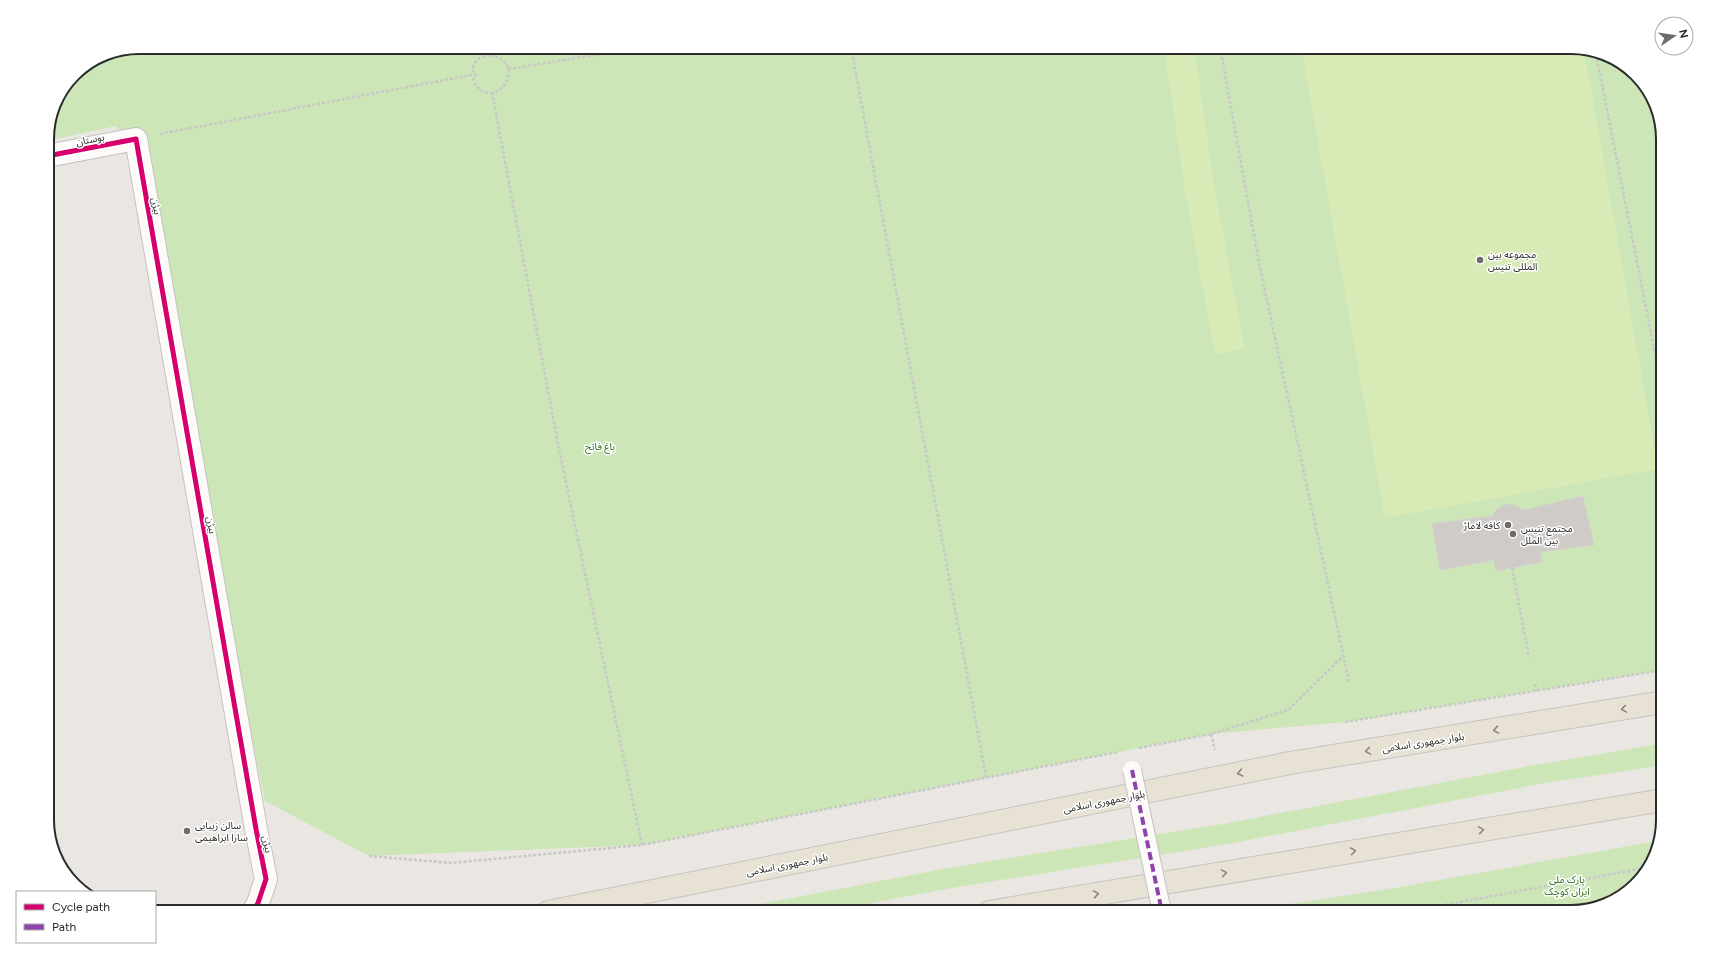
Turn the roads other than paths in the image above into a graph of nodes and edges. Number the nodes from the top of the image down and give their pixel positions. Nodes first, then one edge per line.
1 (136, 139) joint
2 (54, 155) edge
3 (1656, 703) edge
4 (1132, 770) dead end
5 (1656, 801) edge
6 (257, 905) edge
7 (583, 905) edge
8 (1031, 905) edge
9 (1161, 905) edge

1 - 2 street, بوستان
1 - 6 street, بیژن
3 -> 7 main road, بلوار جمهوری اسلامی
4 - 9 street, bridge
8 -> 5 main road

